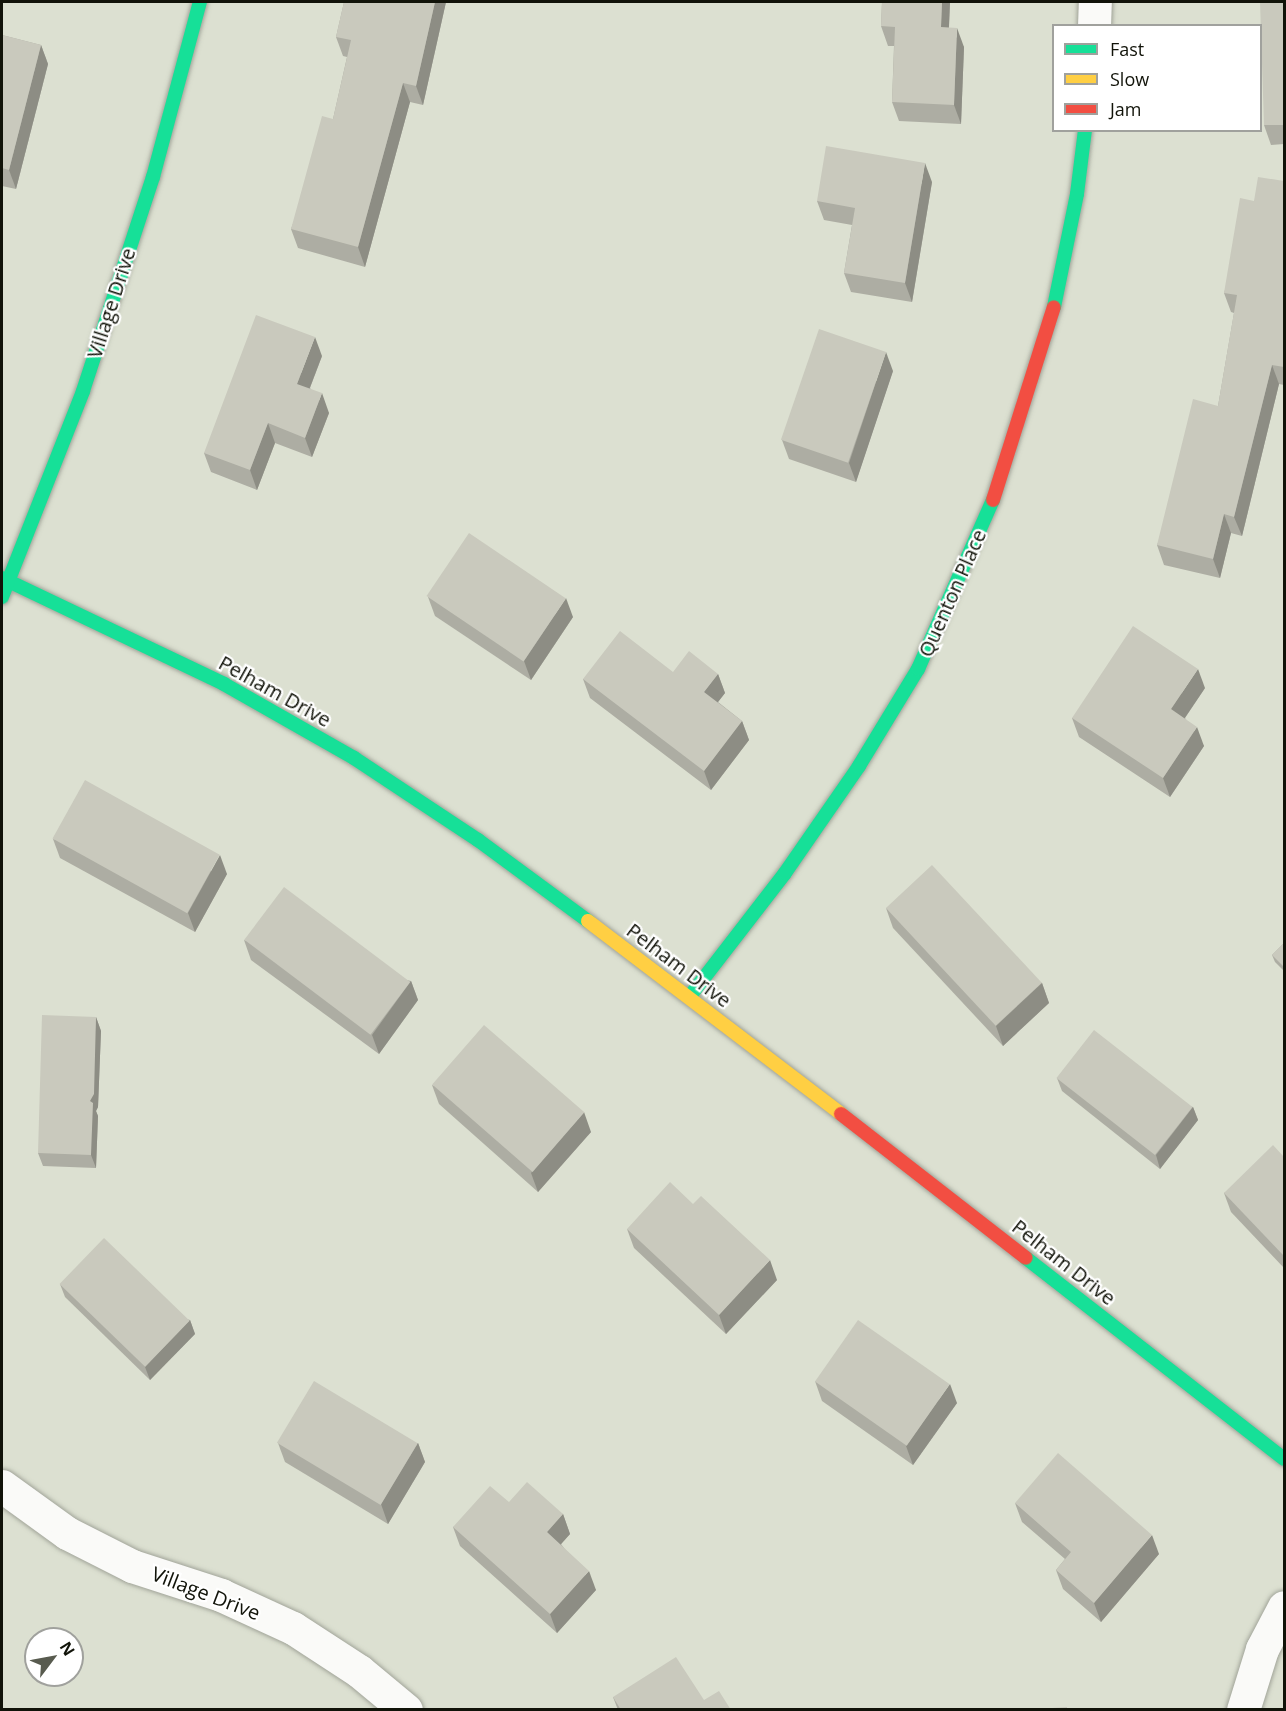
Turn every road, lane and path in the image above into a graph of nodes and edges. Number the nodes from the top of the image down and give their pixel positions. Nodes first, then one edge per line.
1 (200, 2) edge
2 (1095, 2) edge
3 (1094, 24) edge
4 (1085, 132) edge
5 (4, 579) edge
6 (2, 597) edge
7 (690, 996) junction
8 (1284, 1459) edge
9 (2, 1486) edge
10 (1284, 1607) edge
11 (406, 1710) edge
12 (1243, 1710) edge

1 - 5 street, Village Drive
2 - 3 street
4 - 7 street, Quenton Place
5 - 6 street, Village Drive
5 - 7 street, Pelham Drive
7 - 8 street, Pelham Drive
9 - 11 street, Village Drive
10 - 12 street

